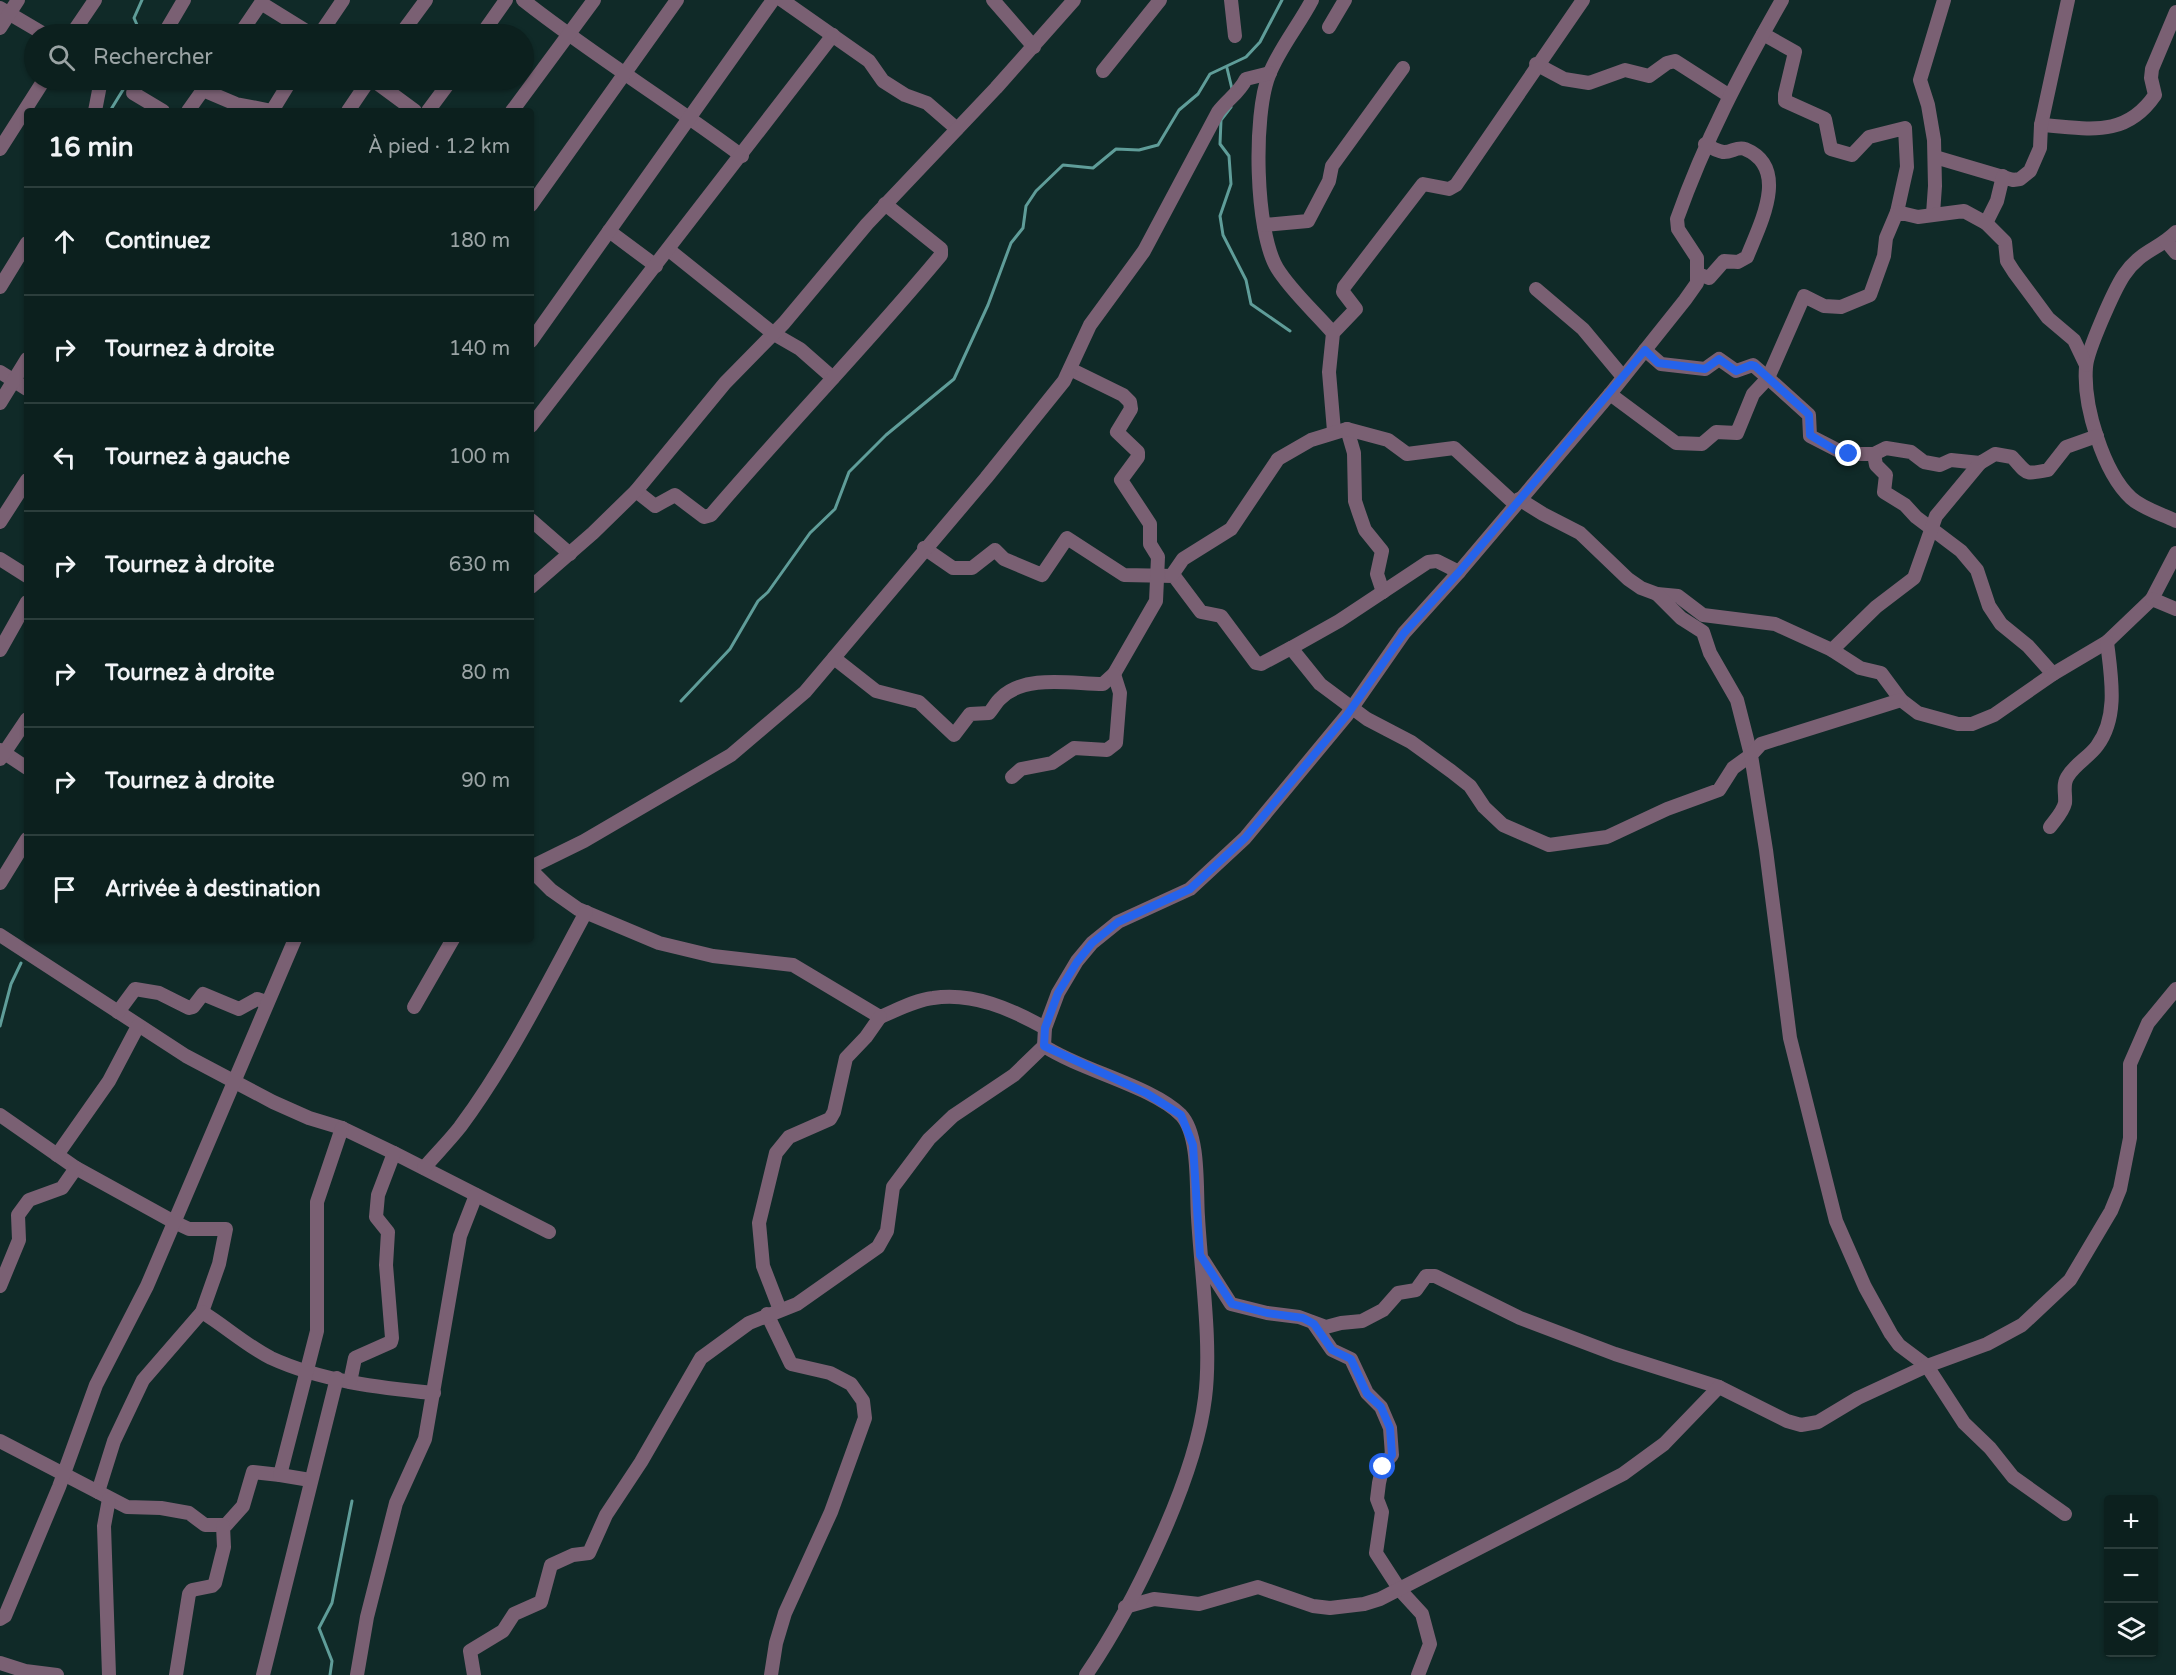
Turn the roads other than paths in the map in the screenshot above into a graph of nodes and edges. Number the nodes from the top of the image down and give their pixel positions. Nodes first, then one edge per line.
1 (18, 0) edge
2 (95, 0) edge
3 (184, 0) edge
4 (343, 0) edge
5 (426, 0) edge
6 (506, 0) edge
7 (523, 0) edge
8 (594, 0) edge
9 (677, 0) edge
10 (772, 0) edge
11 (782, 0) edge
12 (993, 0) edge
13 (1074, 0) edge
14 (1160, 0) edge
15 (1231, 0) edge
16 (1312, 0) edge
17 (1345, 0) edge
18 (1583, 0) edge
19 (1782, 0) edge
20 (1944, 0) edge
21 (2068, 0) edge
22 (262, 1) edge
23 (5, 10) edge
24 (2176, 12) edge
25 (28, 24) edge
26 (79, 24) edge
27 (170, 24) edge
28 (247, 24) edge
29 (296, 24) edge
30 (327, 24) edge
31 (408, 24) edge
32 (489, 24) edge
33 (1329, 27) dead end
34 (0, 28) edge
35 (1762, 34) junction
36 (833, 35) junction
37 (569, 36) junction
38 (1235, 36) dead end
39 (1034, 47) junction
40 (1536, 64) junction
41 (1403, 68) dead end
42 (1103, 71) dead end
43 (624, 73) junction
44 (1270, 73) junction
45 (534, 82) edge
46 (38, 90) edge
47 (99, 90) edge
48 (134, 90) edge
49 (203, 90) edge
50 (214, 90) edge
51 (285, 90) edge
52 (364, 90) edge
53 (385, 90) edge
54 (444, 90) edge
55 (528, 90) edge
56 (1728, 95) junction
57 (26, 108) edge
58 (96, 108) edge
59 (158, 108) edge
60 (190, 108) edge
61 (257, 108) edge
62 (274, 108) edge
63 (350, 108) edge
64 (411, 108) edge
65 (430, 108) edge
66 (514, 108) edge
67 (24, 111) edge
68 (690, 117) junction
69 (1931, 118) junction
70 (2041, 124) junction
71 (1905, 128) junction
72 (957, 129) junction
73 (1705, 144) junction
74 (0, 149) edge
75 (742, 156) junction
76 (1935, 157) junction
77 (2003, 176) junction
78 (534, 201) edge
79 (885, 204) junction
80 (1897, 212) junction
81 (1933, 214) junction
82 (1986, 223) junction
83 (1264, 225) junction
84 (609, 231) junction
85 (2171, 236) edge
86 (24, 248) edge
87 (669, 250) junction
88 (2176, 253) edge
89 (656, 266) junction
90 (1698, 274) junction
91 (0, 287) edge
92 (1536, 289) dead end
93 (1334, 333) junction
94 (774, 334) junction
95 (534, 337) edge
96 (1645, 350) junction
97 (24, 364) edge
98 (1070, 369) junction
99 (0, 372) edge
100 (2086, 372) junction
101 (1623, 377) junction
102 (833, 378) junction
103 (1768, 378) junction
104 (13, 380) junction
105 (24, 387) edge
106 (1610, 394) junction
107 (0, 403) edge
108 (534, 422) edge
109 (1340, 430) junction
110 (2097, 436) junction
111 (1874, 454) junction
112 (1980, 463) junction
113 (24, 485) edge
114 (636, 491) junction
115 (1517, 501) junction
116 (2176, 520) edge
117 (0, 522) edge
118 (534, 523) edge
119 (1931, 526) junction
120 (924, 548) junction
121 (2176, 553) edge
122 (570, 554) junction
123 (0, 559) edge
124 (1459, 572) junction
125 (24, 574) edge
126 (1172, 575) junction
127 (1157, 577) junction
128 (534, 584) edge
129 (1383, 591) junction
130 (1657, 594) junction
131 (2152, 599) junction
132 (24, 607) edge
133 (2176, 609) edge
134 (2107, 642) junction
135 (1291, 648) junction
136 (0, 650) edge
137 (1832, 650) junction
138 (834, 658) junction
139 (2053, 674) junction
140 (1114, 675) junction
141 (1901, 700) junction
142 (1352, 709) junction
143 (24, 723) edge
144 (2, 754) edge
145 (1751, 755) junction
146 (24, 766) edge
147 (1011, 777) dead end
148 (2050, 826) dead end
149 (24, 845) edge
150 (534, 866) edge
151 (534, 871) edge
152 (0, 883) edge
153 (586, 912) junction
154 (0, 935) edge
155 (294, 942) edge
156 (451, 942) edge
157 (2176, 988) edge
158 (266, 1002) junction
159 (414, 1007) dead end
160 (118, 1012) junction
161 (880, 1017) junction
162 (138, 1026) junction
163 (1045, 1028) junction
164 (1044, 1046) junction
165 (234, 1082) junction
166 (0, 1115) edge
167 (342, 1128) junction
168 (394, 1153) junction
169 (57, 1155) junction
170 (76, 1168) junction
171 (424, 1168) junction
172 (476, 1195) junction
173 (174, 1222) junction
174 (549, 1233) dead end
175 (1200, 1255) junction
176 (0, 1286) edge
177 (202, 1312) junction
178 (774, 1312) junction
179 (1314, 1324) junction
180 (1927, 1366) junction
181 (308, 1371) junction
182 (343, 1380) junction
183 (1719, 1387) junction
184 (434, 1393) junction
185 (0, 1441) edge
186 (64, 1473) junction
187 (280, 1475) junction
188 (310, 1480) junction
189 (103, 1495) junction
190 (2065, 1514) dead end
191 (223, 1527) junction
192 (1400, 1590) junction
193 (1125, 1607) junction
194 (3, 1618) edge
195 (0, 1630) edge
196 (0, 1663) edge
197 (57, 1675) edge
198 (106, 1675) edge
199 (176, 1675) edge
200 (263, 1675) edge
201 (357, 1675) edge
202 (474, 1675) edge
203 (771, 1675) edge
204 (1086, 1675) edge
205 (1418, 1675) edge

1 - 23 street
2 - 26 street
3 - 27 street
4 - 30 street
5 - 31 street
6 - 32 street
7 - 37 street
8 - 37 street
9 - 43 street
10 - 68 street
11 - 36 street
12 - 39 street
13 - 39 street
14 - 42 street
15 - 38 street
16 - 44 street
17 - 33 street
18 - 40 street
19 - 35 street
20 - 69 street
21 - 70 street
22 - 28 street
22 - 29 street
23 - 25 street
23 - 34 street
24 - 70 street
35 - 56 street
35 - 71 street
36 - 72 street
36 - 75 street
37 - 43 street
37 - 45 street
39 - 72 street
40 - 56 street
40 - 93 street
41 - 83 street
43 - 68 street
43 - 78 street
44 - 83 street
44 - 98 street
46 - 57 street
47 - 58 street
48 - 59 street
49 - 60 street
50 - 61 street
51 - 62 street
52 - 63 street
53 - 64 street
54 - 65 street
55 - 66 street
56 - 73 street
67 - 74 street
68 - 75 street
68 - 84 street
69 - 71 street
69 - 76 street
70 - 77 street
71 - 80 street
72 - 79 street
73 - 90 street
73 - 90 street
75 - 87 street
76 - 77 street
76 - 81 street
77 - 82 street
79 - 94 street
79 - 102 street
80 - 81 street
80 - 103 street
81 - 82 street
82 - 100 street
83 - 93 street
84 - 89 street
84 - 95 street
85 - 88 street
85 - 100 street
86 - 91 street
87 - 89 street
87 - 94 street
89 - 108 street
90 - 96 street
92 - 101 street
93 - 109 street
94 - 102 street
94 - 114 street
96 - 101 street
96 - 103 street
97 - 104 street
98 - 120 street
98 - 127 street
99 - 104 street
100 - 110 street
101 - 106 street
102 - 114 street
103 - 106 street
103 - 111 street
104 - 105 street
104 - 107 street
106 - 115 street
109 - 115 street
109 - 126 street
109 - 129 street
110 - 112 street
110 - 116 street
111 - 112 street
111 - 119 street
112 - 119 street
113 - 117 street
114 - 122 street
115 - 124 street
115 - 130 street
118 - 122 street
119 - 137 street
119 - 139 street
120 - 127 street
120 - 138 street
121 - 131 street
122 - 128 street
123 - 125 street
124 - 129 street
124 - 142 street
126 - 127 street
126 - 135 street
127 - 140 street
129 - 135 street
130 - 137 street
130 - 145 street
131 - 133 street
131 - 134 street
132 - 136 street
134 - 139 street
134 - 148 street
135 - 142 street
137 - 141 street
138 - 140 street
138 - 150 street
139 - 141 street
140 - 147 street
141 - 145 street
142 - 145 street
142 - 163 street
143 - 144 street
144 - 146 street
145 - 180 street
149 - 152 street
151 - 153 street
153 - 161 street
153 - 171 street
154 - 160 street
155 - 158 street
156 - 159 street
157 - 180 street
158 - 160 street
158 - 165 street
160 - 162 street
161 - 163 street
161 - 178 street
162 - 165 street
162 - 169 street
163 - 164 street
164 - 175 street
164 - 178 street
165 - 167 street
165 - 173 street
166 - 169 street
167 - 168 street
167 - 181 street
168 - 171 street
168 - 182 street
169 - 170 street
170 - 173 street
170 - 176 street
171 - 172 street
172 - 174 street
172 - 184 street
173 - 177 street
173 - 186 street
175 - 179 street
175 - 193 street
177 - 181 street
177 - 189 street
178 - 202 street
178 - 203 street
179 - 183 street
179 - 192 street
180 - 183 street
180 - 190 street
181 - 182 street
181 - 187 street
182 - 184 street
182 - 188 street
183 - 192 street
184 - 201 street
185 - 186 street
186 - 189 street
186 - 194 street
187 - 188 street
187 - 191 street
188 - 200 street
189 - 191 street
189 - 198 street
191 - 199 street
192 - 193 street
192 - 205 street
193 - 204 street
194 - 195 street
196 - 197 street

